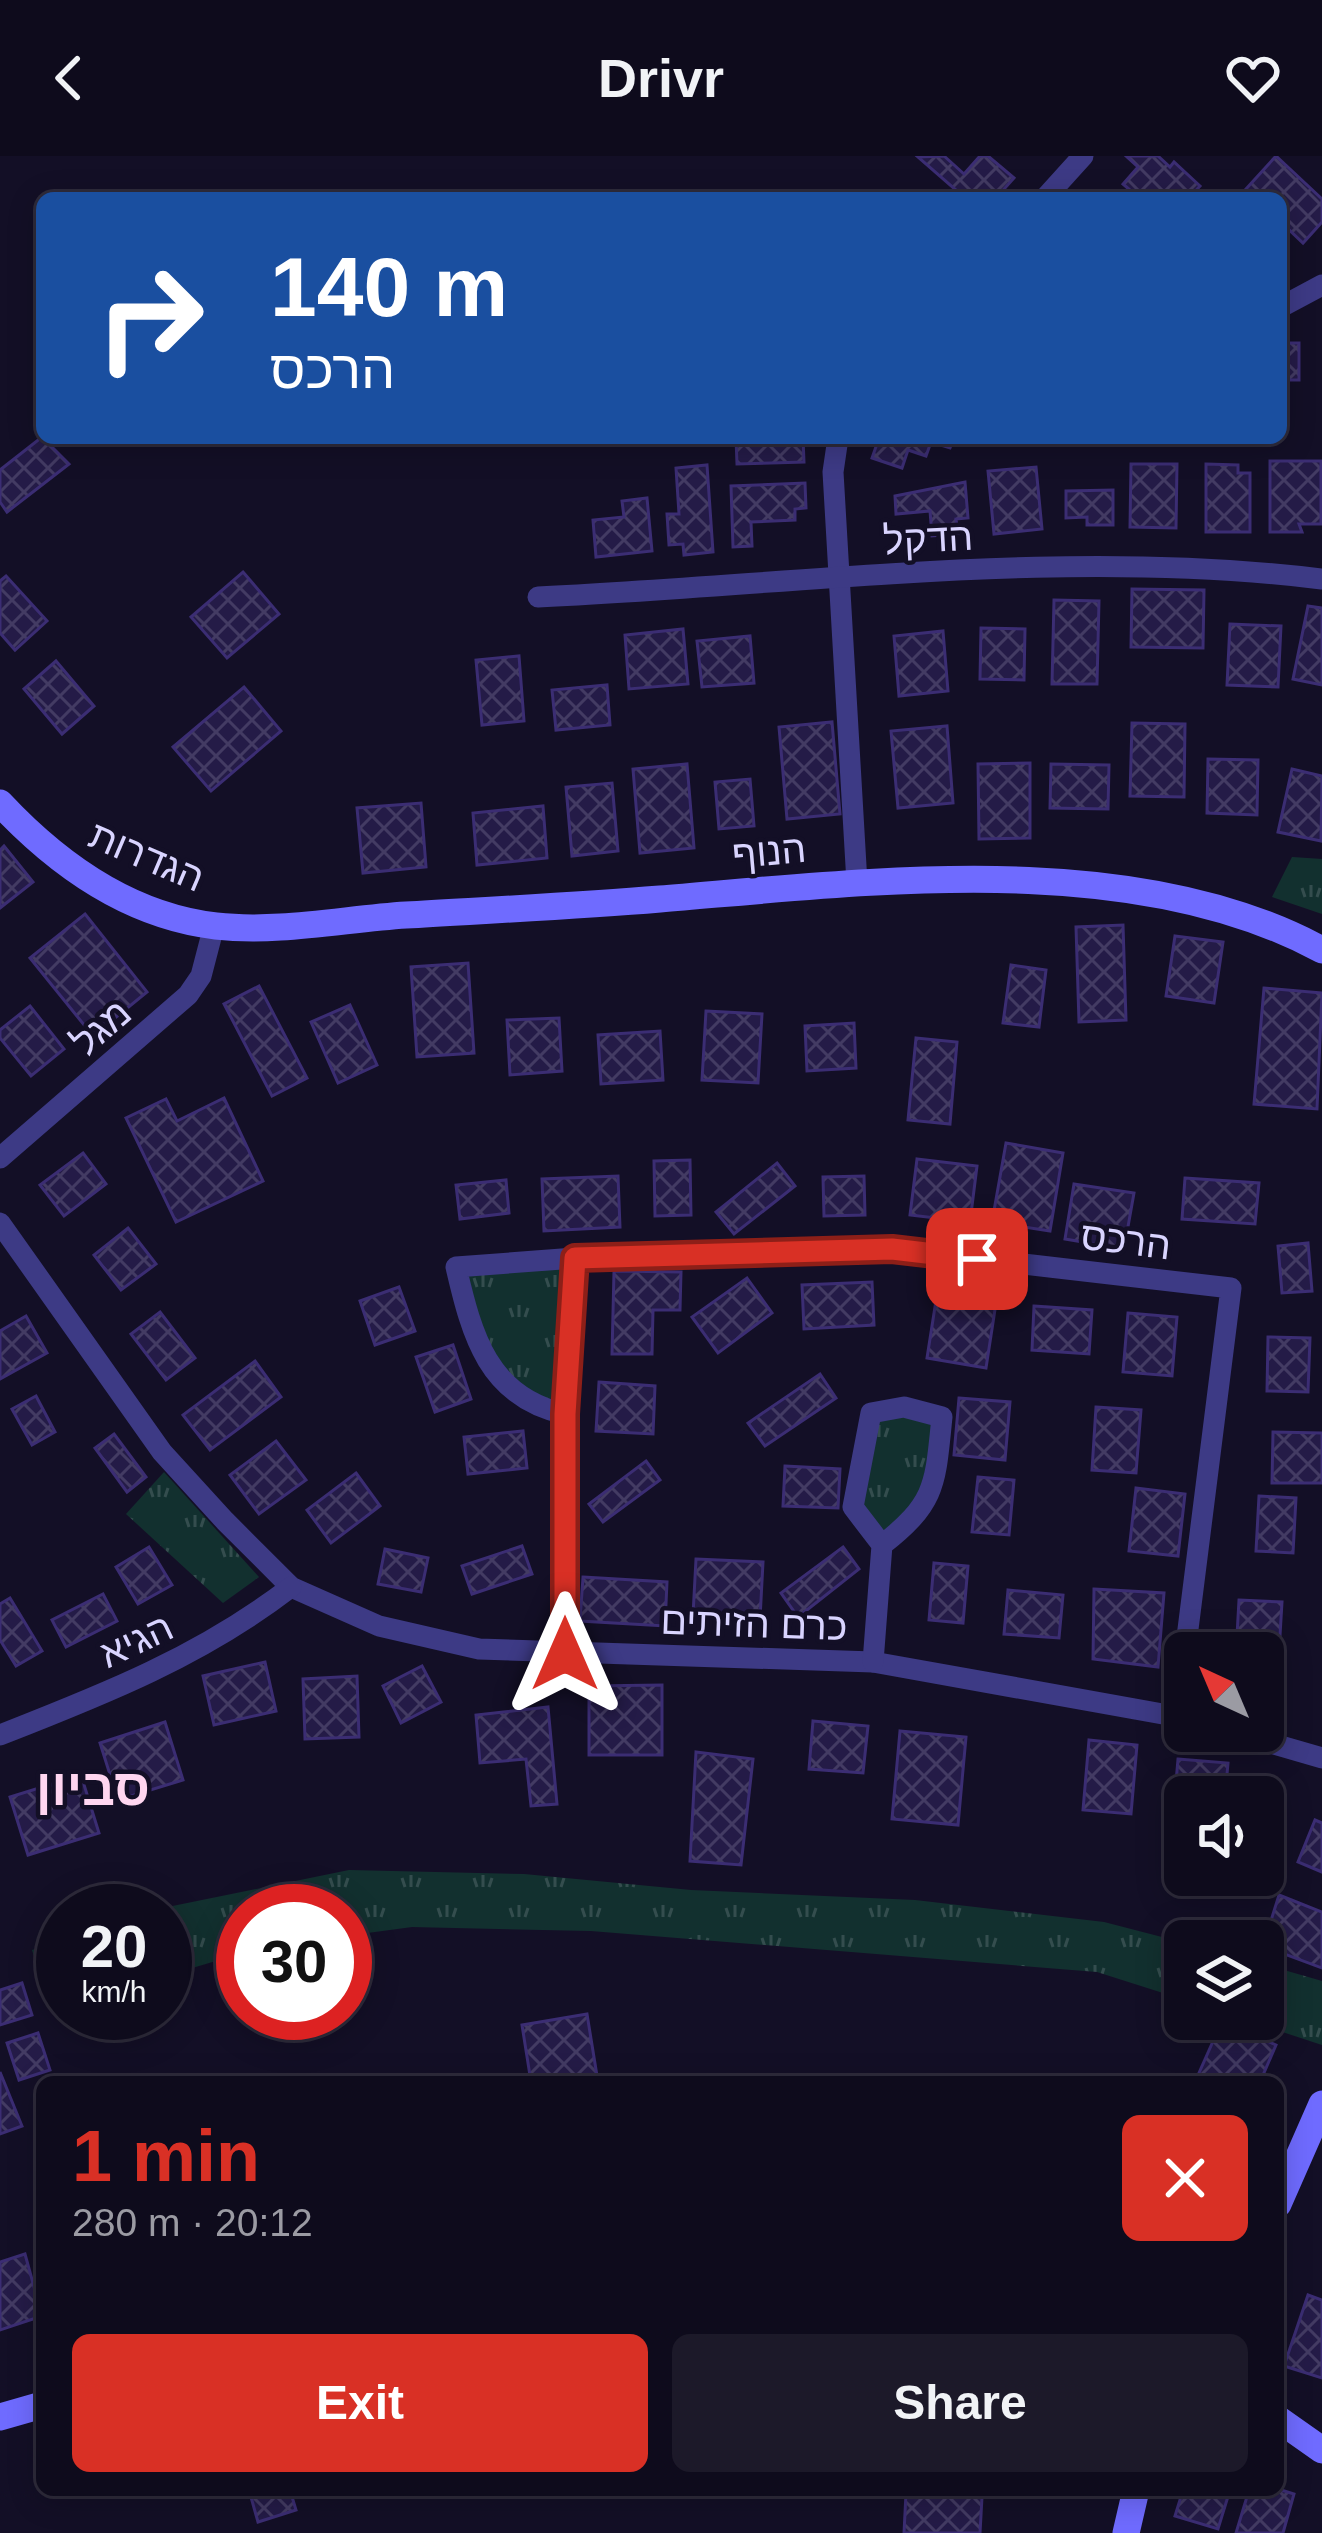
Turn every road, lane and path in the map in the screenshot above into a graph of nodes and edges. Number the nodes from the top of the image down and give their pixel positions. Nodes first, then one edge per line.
1 (1083, 156) edge
2 (1050, 192) edge
3 (1322, 285) edge
4 (1287, 304) edge
5 (837, 444) edge
6 (840, 579) junction
7 (1322, 579) edge
8 (538, 598) dead end
9 (0, 803) edge
10 (857, 883) junction
11 (214, 926) junction
12 (1322, 950) edge
13 (0, 1159) edge
14 (0, 1223) edge
15 (575, 1258) junction
16 (565, 1414) junction
17 (882, 1545) junction
18 (290, 1587) junction
19 (1188, 1632) edge
20 (565, 1654) junction
21 (873, 1662) junction
22 (1164, 1714) edge
23 (0, 1735) edge
24 (1284, 1747) edge
25 (1322, 1758) edge
26 (1322, 2104) edge
27 (1284, 2190) edge
28 (36, 2406) edge
29 (0, 2417) edge
30 (1284, 2423) edge
31 (1284, 2440) edge
32 (1322, 2450) edge
33 (1135, 2496) edge
34 (1126, 2533) edge

1 - 2 street
3 - 4 street
5 - 6 street
6 - 7 street, הדקל
6 - 8 street, הדקל
6 - 10 street
9 - 11 street, הגדרות
10 - 11 street, הנוף
10 - 12 street, הנוף
11 - 13 street, מגל
14 - 18 street, כרם הזיתים
15 - 16 street
15 - 16 street, הרכס
15 - 19 street, הרכס
16 - 20 street
17 - 17 street
17 - 21 street
18 - 20 street, כרם הזיתים
18 - 23 street, הגיא
20 - 21 street, כרם הזיתים
21 - 22 street, כרם הזיתים
24 - 25 street
26 - 27 street
28 - 29 street
30 - 32 street
31 - 32 street
33 - 34 street

